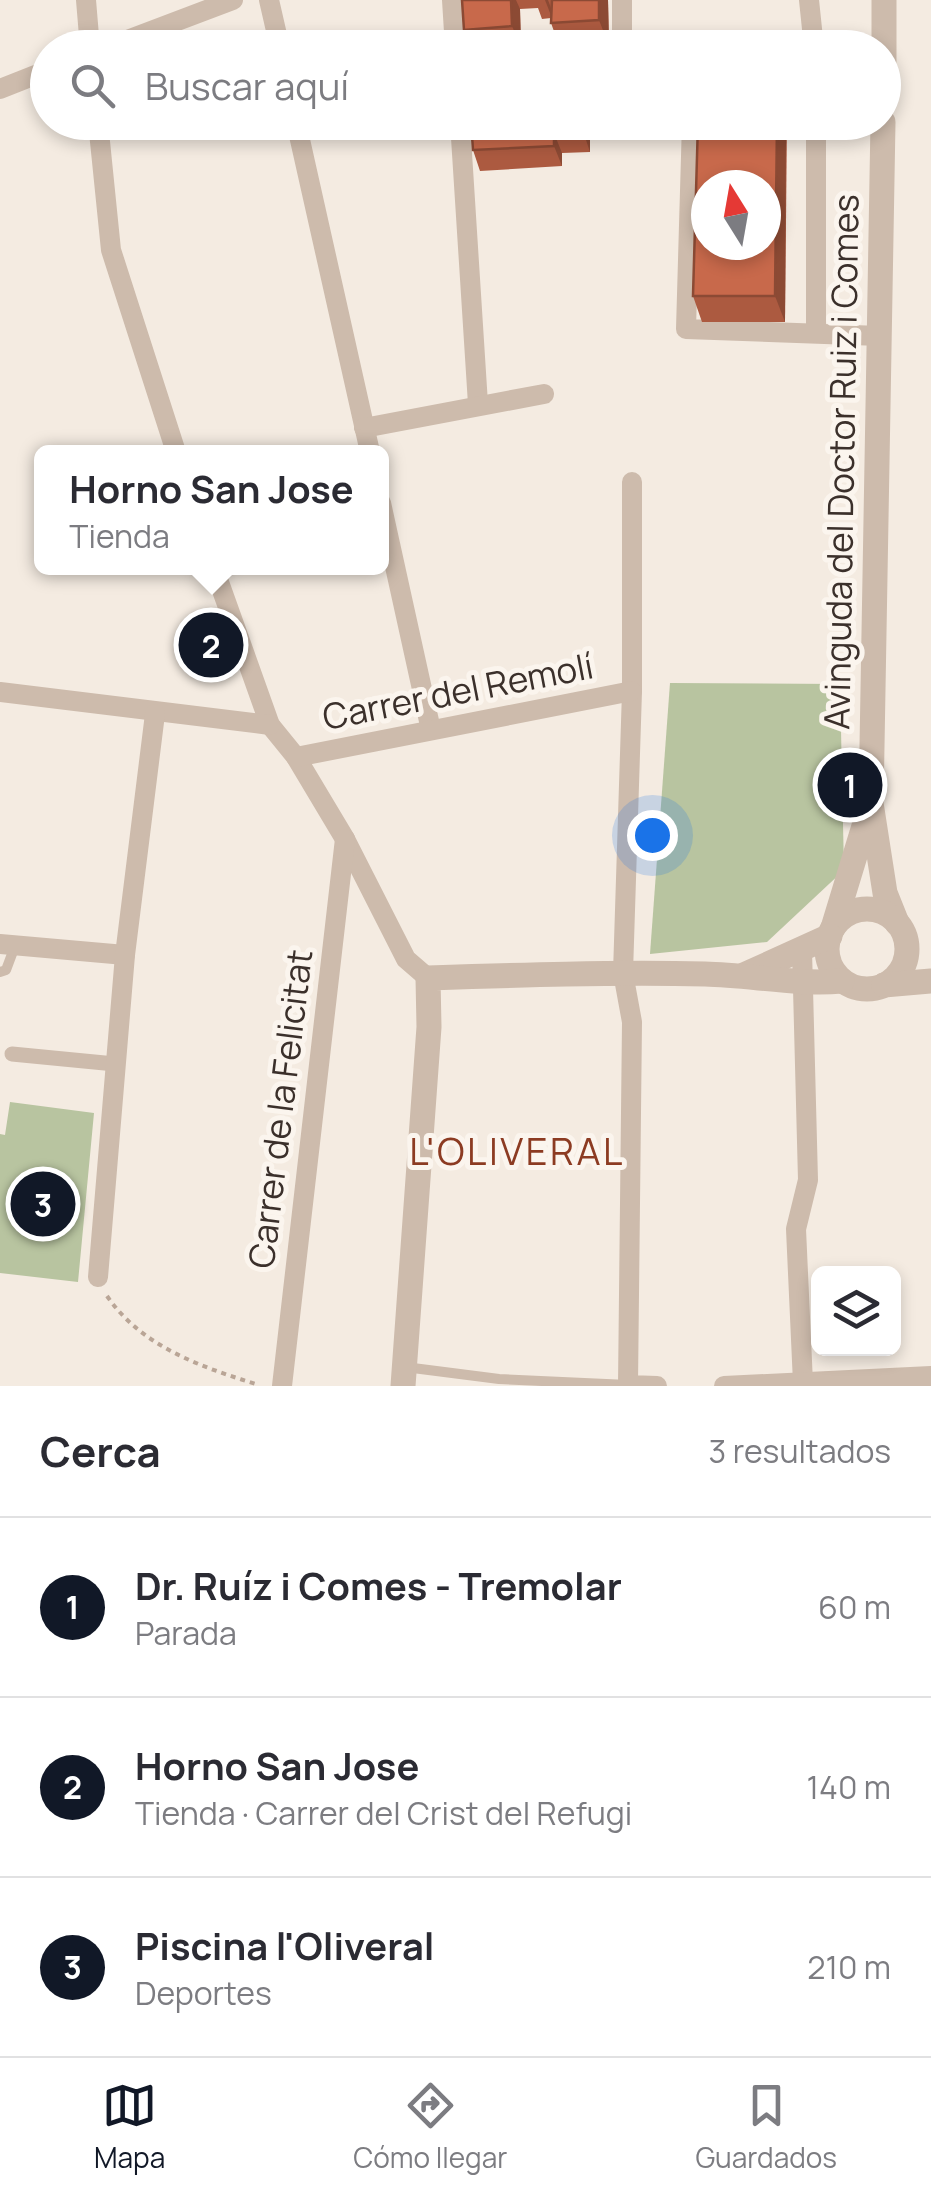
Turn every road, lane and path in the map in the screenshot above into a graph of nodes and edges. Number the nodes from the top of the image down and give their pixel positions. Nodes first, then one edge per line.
1 (86, 0) edge
2 (234, 0) edge
3 (269, 0) edge
4 (452, 0) edge
5 (622, 0) edge
6 (809, 0) edge
7 (884, 0) edge
8 (88, 30) edge
9 (154, 30) edge
10 (276, 30) edge
11 (454, 30) edge
12 (622, 30) edge
13 (812, 30) edge
14 (884, 30) edge
15 (30, 77) edge
16 (0, 89) edge
17 (100, 140) edge
18 (300, 140) edge
19 (461, 140) edge
20 (691, 140) edge
21 (816, 140) edge
22 (883, 140) edge
23 (816, 333) junction
24 (880, 336) junction
25 (544, 394) dead end
26 (478, 404) junction
27 (364, 428) junction
28 (174, 445) edge
29 (368, 445) edge
30 (632, 482) dead end
31 (389, 540) edge
32 (216, 575) edge
33 (632, 691) junction
34 (0, 692) edge
35 (154, 714) junction
36 (270, 725) junction
37 (431, 730) junction
38 (296, 757) junction
39 (871, 803) junction
40 (345, 838) junction
41 (901, 929) junction
42 (832, 932) junction
43 (8, 944) edge
44 (931, 944) edge
45 (802, 950) junction
46 (125, 955) junction
47 (0, 972) edge
48 (623, 972) junction
49 (744, 975) junction
50 (428, 978) junction
51 (842, 981) junction
52 (931, 981) edge
53 (884, 986) junction
54 (805, 989) junction
55 (12, 1054) dead end
56 (115, 1064) junction
57 (98, 1277) joint
58 (403, 1376) edge
59 (931, 1376) edge
60 (803, 1383) junction
61 (899, 1383) edge
62 (628, 1384) edge
63 (263, 1386) edge
64 (282, 1386) edge
65 (657, 1386) edge
66 (724, 1386) edge

1 - 8 street
2 - 9 street
3 - 10 street
4 - 11 street
5 - 12 street
6 - 13 street
7 - 14 street
15 - 16 street
17 - 28 street
18 - 27 street
19 - 26 street
20 - 23 street
21 - 23 street, Avinguda del Doctor Ruiz i Comes
22 - 24 street, Avinguda del Doctor Ruiz i Comes
23 - 24 street
24 - 39 street, Avinguda del Doctor Ruiz i Comes
25 - 26 street
26 - 27 street
27 - 29 street
30 - 33 street
31 - 37 street
32 - 36 street
33 - 37 street, Carrer del Remolí
33 - 48 street
34 - 35 street
35 - 36 street
35 - 46 street
36 - 38 street
37 - 38 street, Carrer del Remolí
38 - 40 street
39 - 41 street, Avinguda del Doctor Ruiz i Comes
39 - 42 street, Avinguda del Doctor Ruiz i Comes
40 - 50 street
40 - 64 street, Carrer de la Felicitat
41 - 42 street
41 - 44 street
41 - 53 street
42 - 45 street
42 - 51 street
43 - 46 street
43 - 47 lane
45 - 49 street
45 - 54 street
46 - 56 street
48 - 49 street
48 - 50 street
48 - 62 street
49 - 54 street
50 - 58 street
51 - 53 street
51 - 54 street
52 - 53 street
54 - 60 street
55 - 56 street
56 - 57 street
57 - 63 path
58 - 62 lane
59 - 61 street
60 - 61 street
60 - 66 street
62 - 65 street

